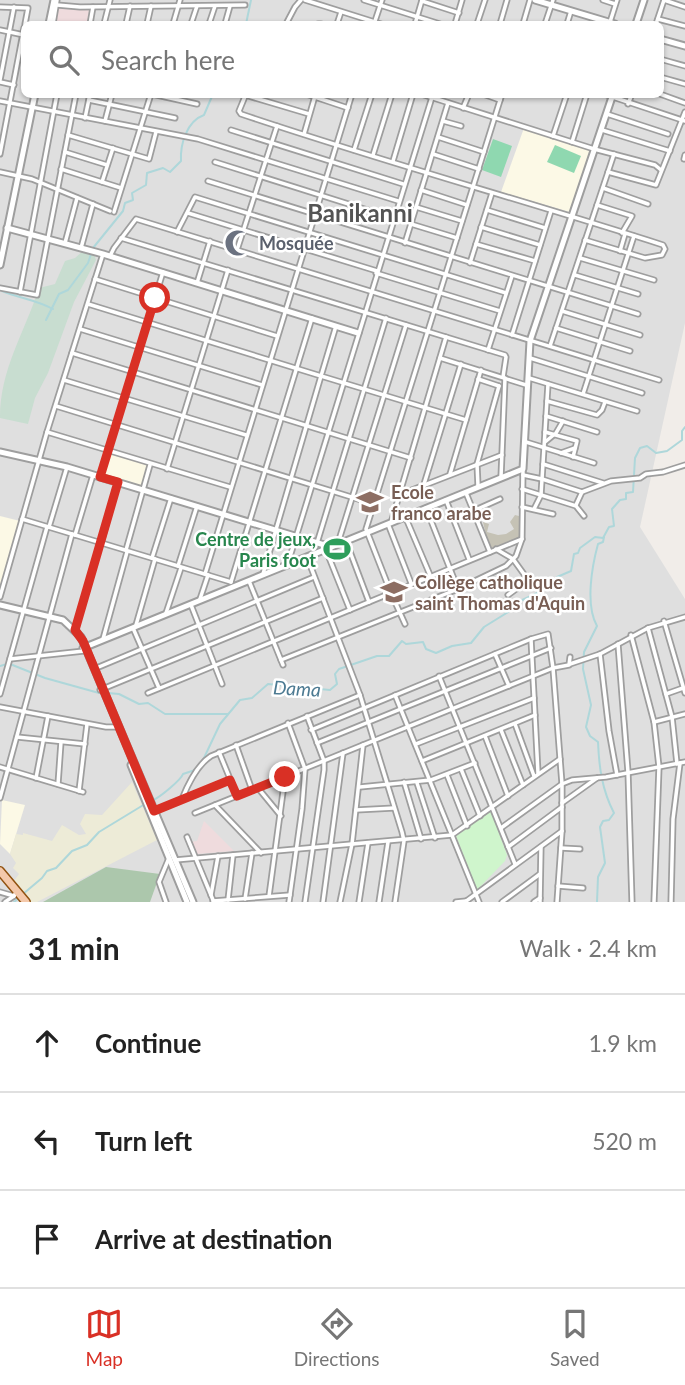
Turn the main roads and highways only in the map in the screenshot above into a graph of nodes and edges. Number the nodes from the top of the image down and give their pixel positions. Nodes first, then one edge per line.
1 (0, 874) edge
2 (19, 898) edge

1 - 2 main road

